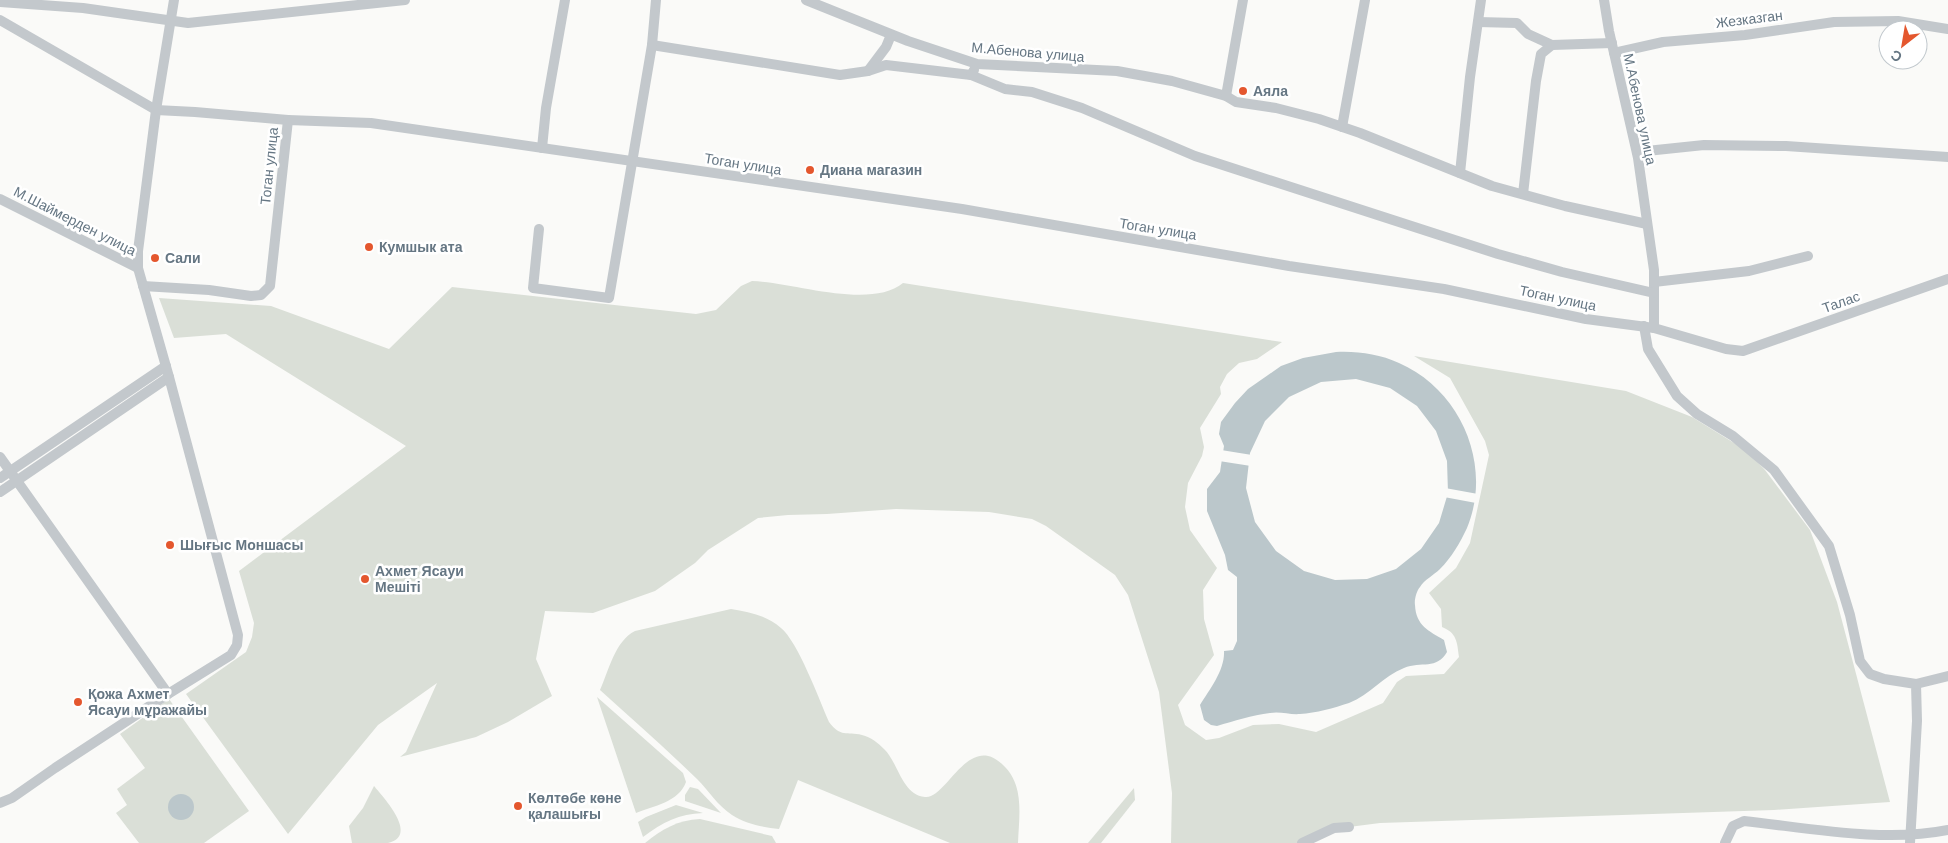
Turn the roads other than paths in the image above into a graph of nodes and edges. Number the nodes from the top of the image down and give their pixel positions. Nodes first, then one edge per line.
1 (174, 0) edge
2 (405, 0) edge
3 (565, 0) edge
4 (656, 0) edge
5 (806, 0) edge
6 (1243, 0) edge
7 (1364, 0) edge
8 (1481, 0) edge
9 (1604, 0) edge
10 (0, 2) edge
11 (0, 20) edge
12 (171, 20) junction
13 (1478, 22) junction
14 (1948, 29) edge
15 (890, 35) junction
16 (652, 45) junction
17 (1552, 45) junction
18 (1613, 48) junction
19 (977, 64) junction
20 (868, 71) junction
21 (971, 75) junction
22 (1226, 96) junction
23 (156, 110) junction
24 (288, 120) junction
25 (1342, 126) junction
26 (542, 148) junction
27 (1637, 152) junction
28 (1948, 157) edge
29 (632, 161) junction
30 (1460, 173) junction
31 (1522, 194) junction
32 (0, 199) edge
33 (1647, 224) junction
34 (539, 229) dead end
35 (1808, 256) dead end
36 (138, 268) junction
37 (1948, 279) edge
38 (143, 286) junction
39 (1654, 287) junction
40 (1649, 327) junction
41 (1743, 351) joint
42 (168, 371) junction
43 (0, 457) edge
44 (10, 471) junction
45 (0, 478) edge
46 (16, 481) junction
47 (0, 492) edge
48 (1948, 676) edge
49 (1916, 684) junction
50 (168, 694) junction
51 (0, 803) edge
52 (1349, 827) dead end
53 (1948, 830) edge
54 (1726, 840) edge
55 (1910, 840) edge
56 (1302, 843) edge

1 - 12 street
2 - 12 street
3 - 26 street
4 - 16 street
5 - 15 street, М.Абенова улица
6 - 22 street
7 - 25 street
8 - 13 street
9 - 18 street, М.Абенова улица
10 - 12 street
11 - 23 street
12 - 23 street
13 - 17 street
13 - 30 street
14 - 18 street, Жезказган
15 - 19 street, М.Абенова улица
15 - 20 street
16 - 20 street, Тоган улица
16 - 29 street
17 - 18 street, Жезказган
17 - 31 street
18 - 27 street, М.Абенова улица
19 - 21 street
19 - 22 street, М.Абенова улица
20 - 21 street, Тоган улица
21 - 39 street, Тоган улица
22 - 25 street, М.Абенова улица
23 - 24 street
23 - 36 street
24 - 26 street, Тоган улица
24 - 38 street, Тоган улица
25 - 30 street, М.Абенова улица
26 - 29 street, Тоган улица
27 - 28 street
27 - 33 street, М.Абенова улица
29 - 34 street
29 - 40 street, Тоган улица
30 - 31 street, М.Абенова улица
31 - 33 street, М.Абенова улица
32 - 36 street, М.Шаймерден улица
33 - 39 street, М.Абенова улица
35 - 39 street, Тоган улица
36 - 38 street
37 - 41 street, Талас
38 - 42 street
39 - 40 street, М.Абенова улица
40 - 41 street, Тоган улица
40 - 49 street, М.Абенова улица
42 - 44 street
42 - 46 street
42 - 50 street
43 - 44 street
44 - 45 street
44 - 46 street
46 - 47 street
46 - 50 street
48 - 49 street
49 - 55 street
50 - 51 street
52 - 56 street
53 - 55 street
54 - 55 street

